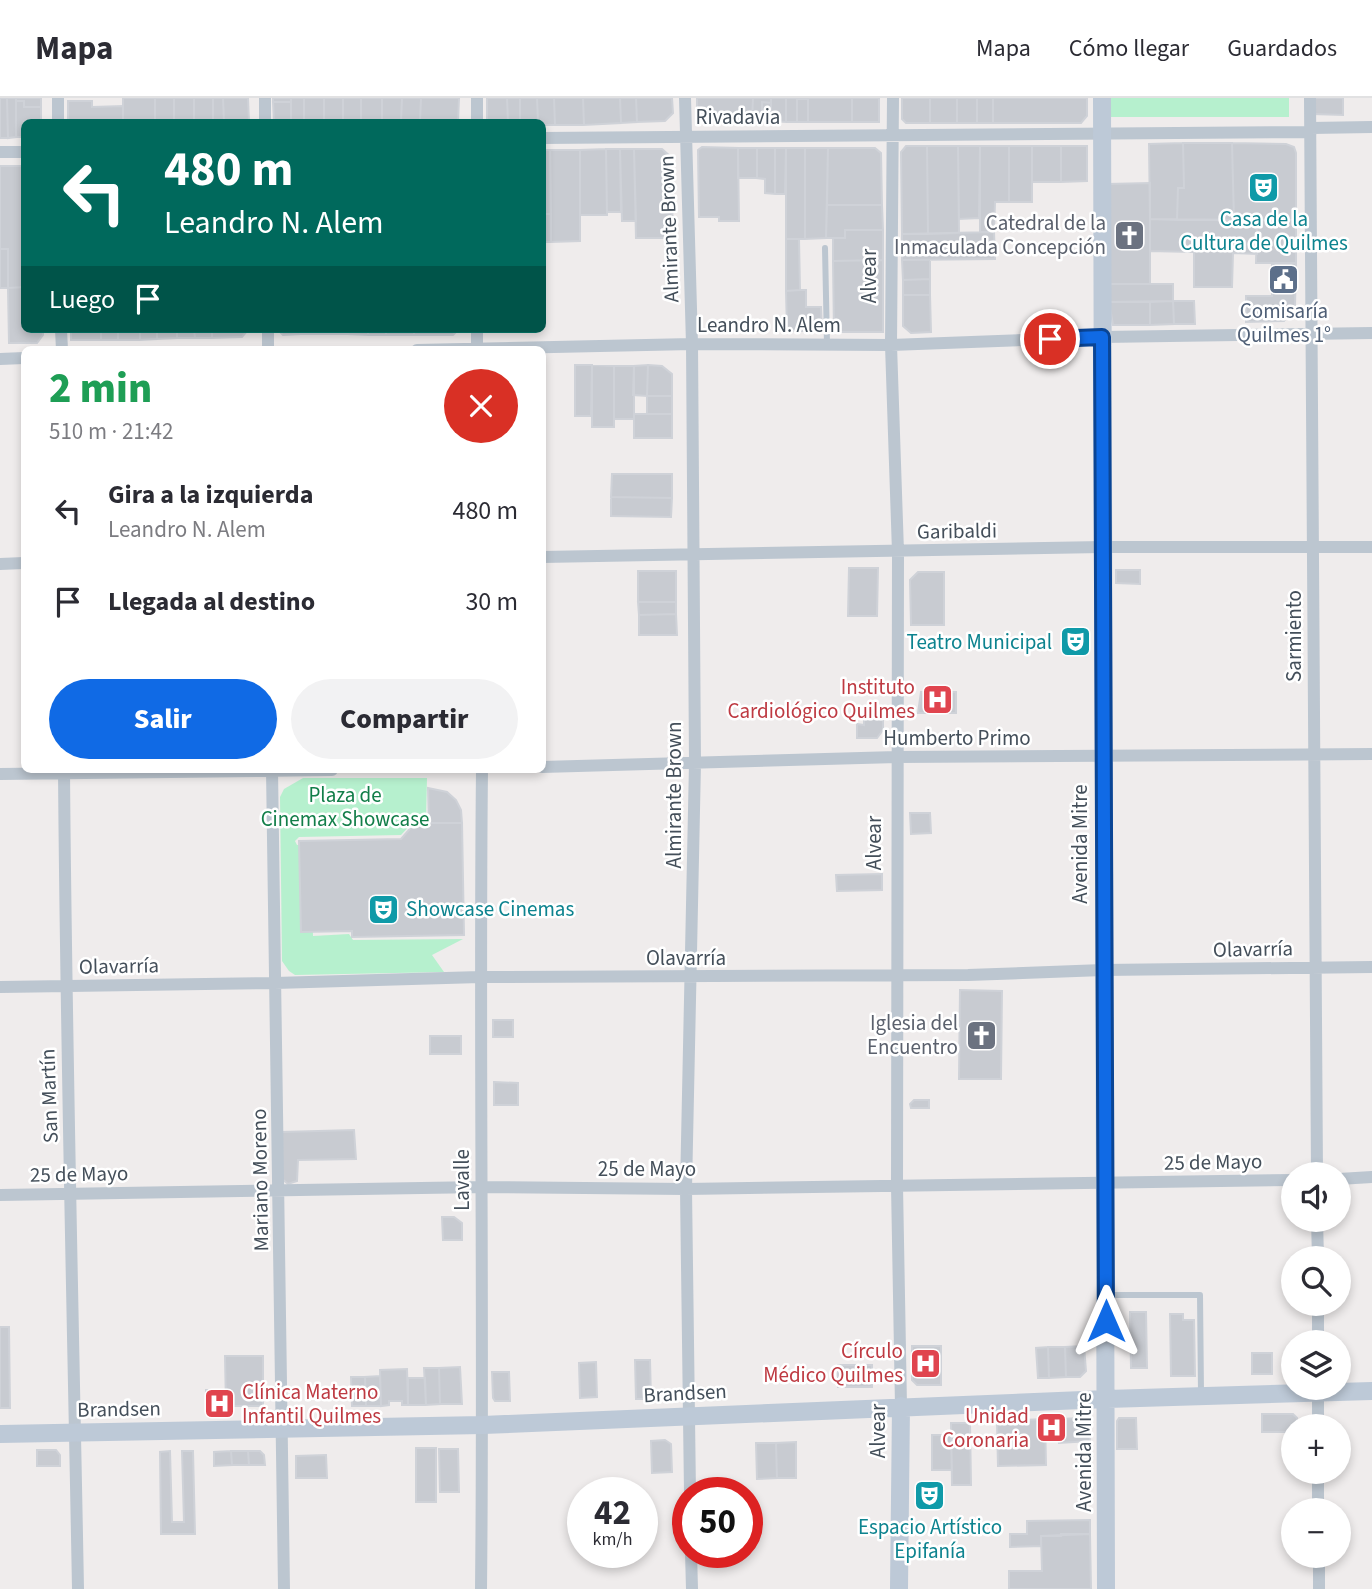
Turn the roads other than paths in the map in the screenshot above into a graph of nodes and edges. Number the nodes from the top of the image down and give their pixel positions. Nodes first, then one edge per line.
1 (58, 98) edge
2 (265, 98) edge
3 (477, 98) edge
4 (685, 98) edge
5 (893, 98) edge
6 (1102, 98) edge
7 (1310, 98) edge
8 (58, 119) edge
9 (265, 119) edge
10 (477, 119) edge
11 (1372, 127) edge
12 (1311, 130) junction
13 (893, 135) junction
14 (1102, 135) junction
15 (685, 136) junction
16 (546, 138) edge
17 (0, 152) edge
18 (21, 152) edge
19 (825, 248) dead end
20 (1312, 332) junction
21 (1372, 333) edge
22 (1102, 337) junction
23 (692, 344) junction
24 (827, 344) junction
25 (891, 345) junction
26 (546, 348) edge
27 (0, 359) edge
28 (21, 359) edge
29 (1102, 547) junction
30 (1314, 547) junction
31 (1372, 547) edge
32 (898, 552) junction
33 (692, 554) junction
34 (546, 557) edge
35 (0, 564) edge
36 (21, 564) edge
37 (1313, 754) junction
38 (1372, 754) edge
39 (1102, 756) junction
40 (897, 757) junction
41 (695, 763) junction
42 (546, 767) edge
43 (21, 773) edge
44 (64, 773) edge
45 (272, 773) edge
46 (482, 773) edge
47 (0, 774) edge
48 (1314, 967) junction
49 (1372, 967) edge
50 (1103, 970) junction
51 (897, 975) junction
52 (480, 977) junction
53 (691, 977) junction
54 (275, 983) junction
55 (0, 986) edge
56 (65, 986) junction
57 (1317, 1162) edge
58 (1372, 1177) edge
59 (1351, 1178) edge
60 (1281, 1180) edge
61 (1106, 1184) junction
62 (897, 1186) junction
63 (482, 1187) junction
64 (686, 1189) junction
65 (279, 1191) junction
66 (72, 1193) junction
67 (0, 1195) edge
68 (1106, 1295) junction
69 (1351, 1391) edge
70 (1372, 1391) edge
71 (1281, 1392) edge
72 (1201, 1395) junction
73 (1107, 1399) junction
74 (901, 1406) junction
75 (688, 1415) junction
76 (483, 1425) junction
77 (283, 1430) junction
78 (75, 1432) junction
79 (0, 1434) edge
80 (690, 1477) edge
81 (691, 1568) edge
82 (1319, 1568) edge
83 (78, 1589) edge
84 (284, 1589) edge
85 (481, 1589) edge
86 (692, 1589) edge
87 (899, 1589) edge
88 (1106, 1589) edge
89 (1319, 1589) edge

1 - 8 street
2 - 9 street
3 - 10 street
4 - 15 street, Almirante Brown
5 - 13 street, Alvear
6 - 14 main road, Avenida Mitre
7 - 12 street, Sarmiento
11 - 12 street
12 - 14 street, Rivadavia
12 - 20 street, Sarmiento
13 - 14 street, Rivadavia
13 - 15 street, Rivadavia
13 - 25 street, Alvear
14 - 22 main road, Avenida Mitre
15 - 16 street, Rivadavia
15 - 23 street, Almirante Brown
17 - 18 street
19 - 24 lane
20 - 21 street, Leandro N. Alem
20 - 22 street, Leandro N. Alem
20 - 30 street, Sarmiento
22 - 25 street, Leandro N. Alem
22 - 29 main road, Avenida Mitre
23 - 24 street, Leandro N. Alem
23 - 26 street, Leandro N. Alem
23 - 33 street, Almirante Brown
24 - 25 street, Leandro N. Alem
25 - 32 street, Alvear
27 - 28 street
29 - 30 street, Garibaldi
29 - 32 street, Garibaldi
29 - 39 main road, Avenida Mitre
30 - 31 street, Garibaldi
30 - 37 street, Sarmiento
32 - 33 street, Garibaldi
32 - 40 street, Alvear
33 - 34 street, Garibaldi
33 - 41 street, Almirante Brown
35 - 36 street
37 - 38 street, Humberto Primo
37 - 39 street, Humberto Primo
37 - 48 street, Sarmiento
39 - 40 street, Humberto Primo
39 - 50 main road, Avenida Mitre
40 - 41 street, Humberto Primo
40 - 51 street, Alvear
41 - 42 street, Humberto Primo
41 - 53 street, Almirante Brown
43 - 47 street
44 - 56 street, San Martín
45 - 54 street, Mariano Moreno
46 - 52 street, Lavalle
48 - 49 street, Olavarría
48 - 50 street, Olavarría
48 - 57 street, Sarmiento
50 - 51 street, Olavarría
50 - 61 main road, Avenida Mitre
51 - 53 street, Olavarría
51 - 62 street, Alvear
52 - 53 street, Olavarría
52 - 54 street, Olavarría
52 - 63 street, Lavalle
53 - 64 street, Almirante Brown
54 - 56 street, Olavarría
54 - 65 street, Mariano Moreno
55 - 56 street, Olavarría
56 - 66 street, San Martín
58 - 59 street
60 - 61 street, 25 de Mayo
61 - 62 street, 25 de Mayo
61 - 68 main road, Avenida Mitre
62 - 64 street, 25 de Mayo
62 - 74 street, Alvear
63 - 64 street, 25 de Mayo
63 - 65 street, 25 de Mayo
63 - 76 street, Lavalle
64 - 75 street, Almirante Brown
65 - 66 street, 25 de Mayo
65 - 77 street, Mariano Moreno
66 - 67 street, 25 de Mayo
66 - 78 street, San Martín
68 - 72 lane
68 - 73 main road, Avenida Mitre
69 - 70 main road, Brandsen
71 - 72 main road, Brandsen
72 - 73 main road, Brandsen
73 - 74 main road, Brandsen
73 - 88 main road, Avenida Mitre
74 - 75 main road, Brandsen
74 - 87 main road, Alvear
75 - 76 main road, Brandsen
75 - 80 street, Almirante Brown
76 - 77 main road, Brandsen
76 - 85 street, Lavalle
77 - 78 main road, Brandsen
77 - 84 street, Mariano Moreno
78 - 79 main road, Brandsen
78 - 83 street, San Martín
81 - 86 street
82 - 89 street

